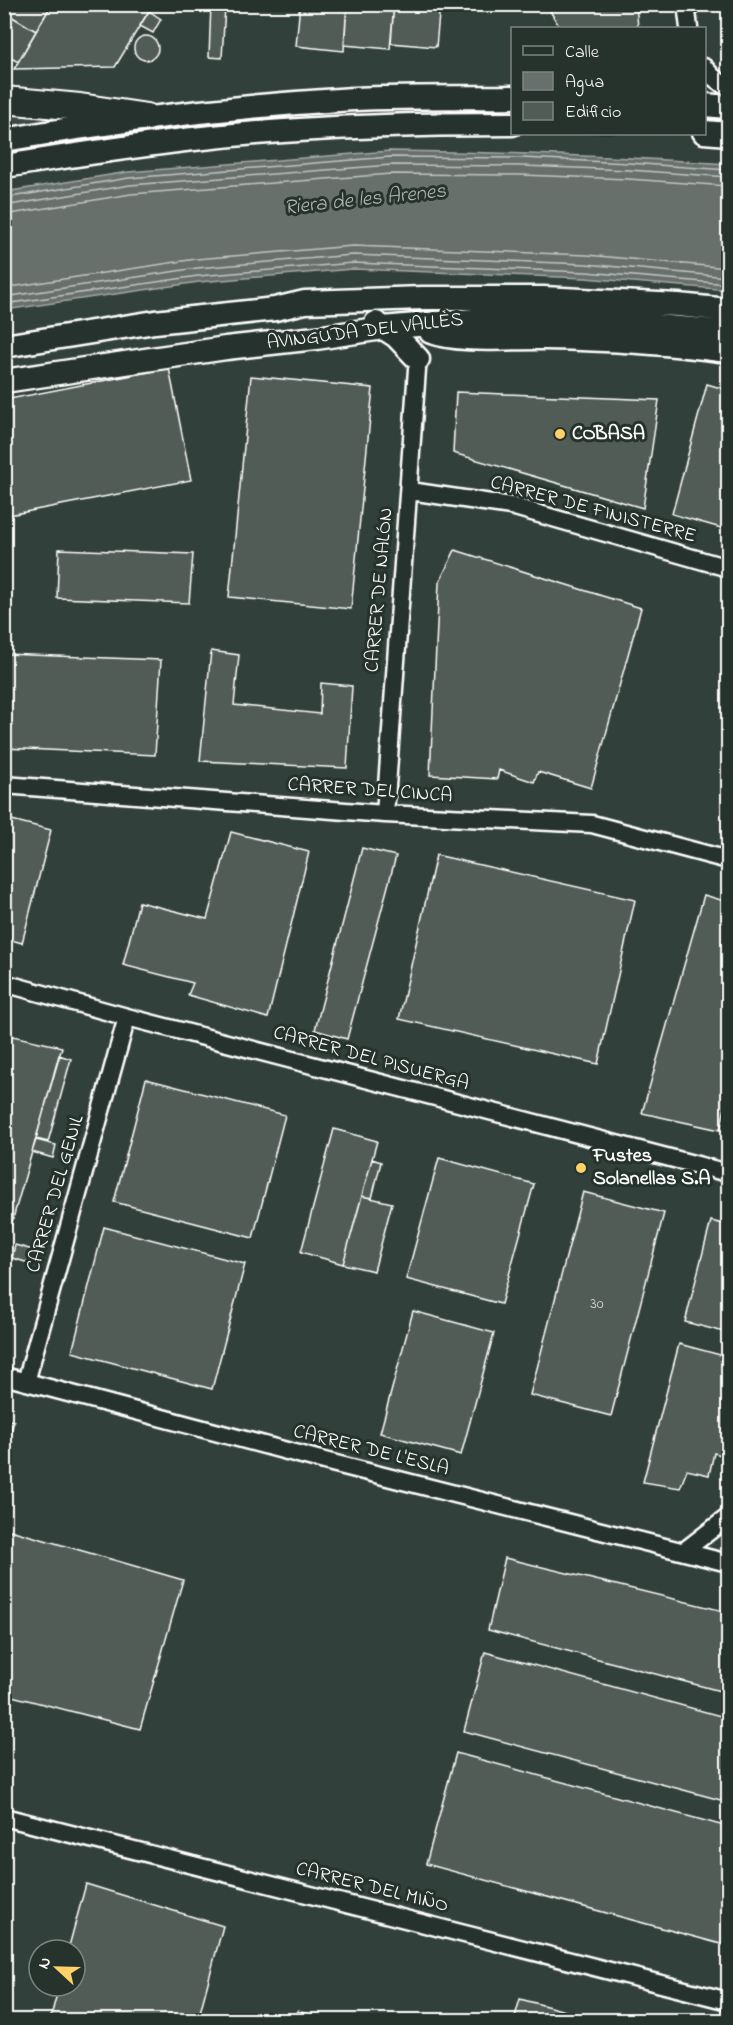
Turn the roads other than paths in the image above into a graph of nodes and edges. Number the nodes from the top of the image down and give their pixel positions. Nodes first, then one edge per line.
1 (687, 4) edge
2 (688, 27) edge
3 (706, 68) edge
4 (729, 88) edge
5 (511, 97) edge
6 (4, 100) edge
7 (706, 105) edge
8 (729, 107) edge
9 (147, 117) junction
10 (511, 124) edge
11 (706, 132) edge
12 (729, 134) edge
13 (4, 140) edge
14 (4, 166) edge
15 (275, 309) junction
16 (729, 310) edge
17 (383, 328) junction
18 (443, 328) junction
19 (729, 332) edge
20 (4, 346) edge
21 (729, 351) edge
22 (417, 364) junction
23 (4, 381) edge
24 (410, 491) junction
25 (729, 568) edge
26 (4, 785) edge
27 (386, 814) junction
28 (729, 860) edge
29 (4, 982) edge
30 (127, 1017) junction
31 (729, 1173) edge
32 (4, 1376) edge
33 (26, 1382) junction
34 (729, 1517) edge
35 (684, 1551) junction
36 (729, 1563) edge
37 (4, 1817) edge
38 (729, 2001) edge

1 - 2 street
3 - 4 street
5 - 9 main road
6 - 9 main road
7 - 8 main road
9 - 13 main road
10 - 14 main road
11 - 12 main road
15 - 16 main road, AVINGUDA DEL VALLÈS
15 - 17 main road
15 - 20 main road, AVINGUDA DEL VALLÈS
17 - 18 main road, AVINGUDA DEL VALLÈS
17 - 22 main road
17 - 23 main road, AVINGUDA DEL VALLÈS
18 - 19 main road, AVINGUDA DEL VALLÈS
18 - 21 main road
18 - 22 main road
22 - 24 street, CARRER DE NALÓN
24 - 25 street, CARRER DE FINISTERRE
24 - 27 street, CARRER DE NALÓN
26 - 27 street, CARRER DEL CINCA
27 - 28 street, CARRER DEL CINCA
29 - 30 street, CARRER DEL PISUERGA
30 - 31 street, CARRER DEL PISUERGA
30 - 33 street, CARRER DEL GENIL
32 - 33 street, CARRER DE L'ESLA
33 - 35 street, CARRER DE L'ESLA
34 - 35 street
35 - 36 street, CARRER DE L'ESLA
37 - 38 street, CARRER DEL MIÑO

